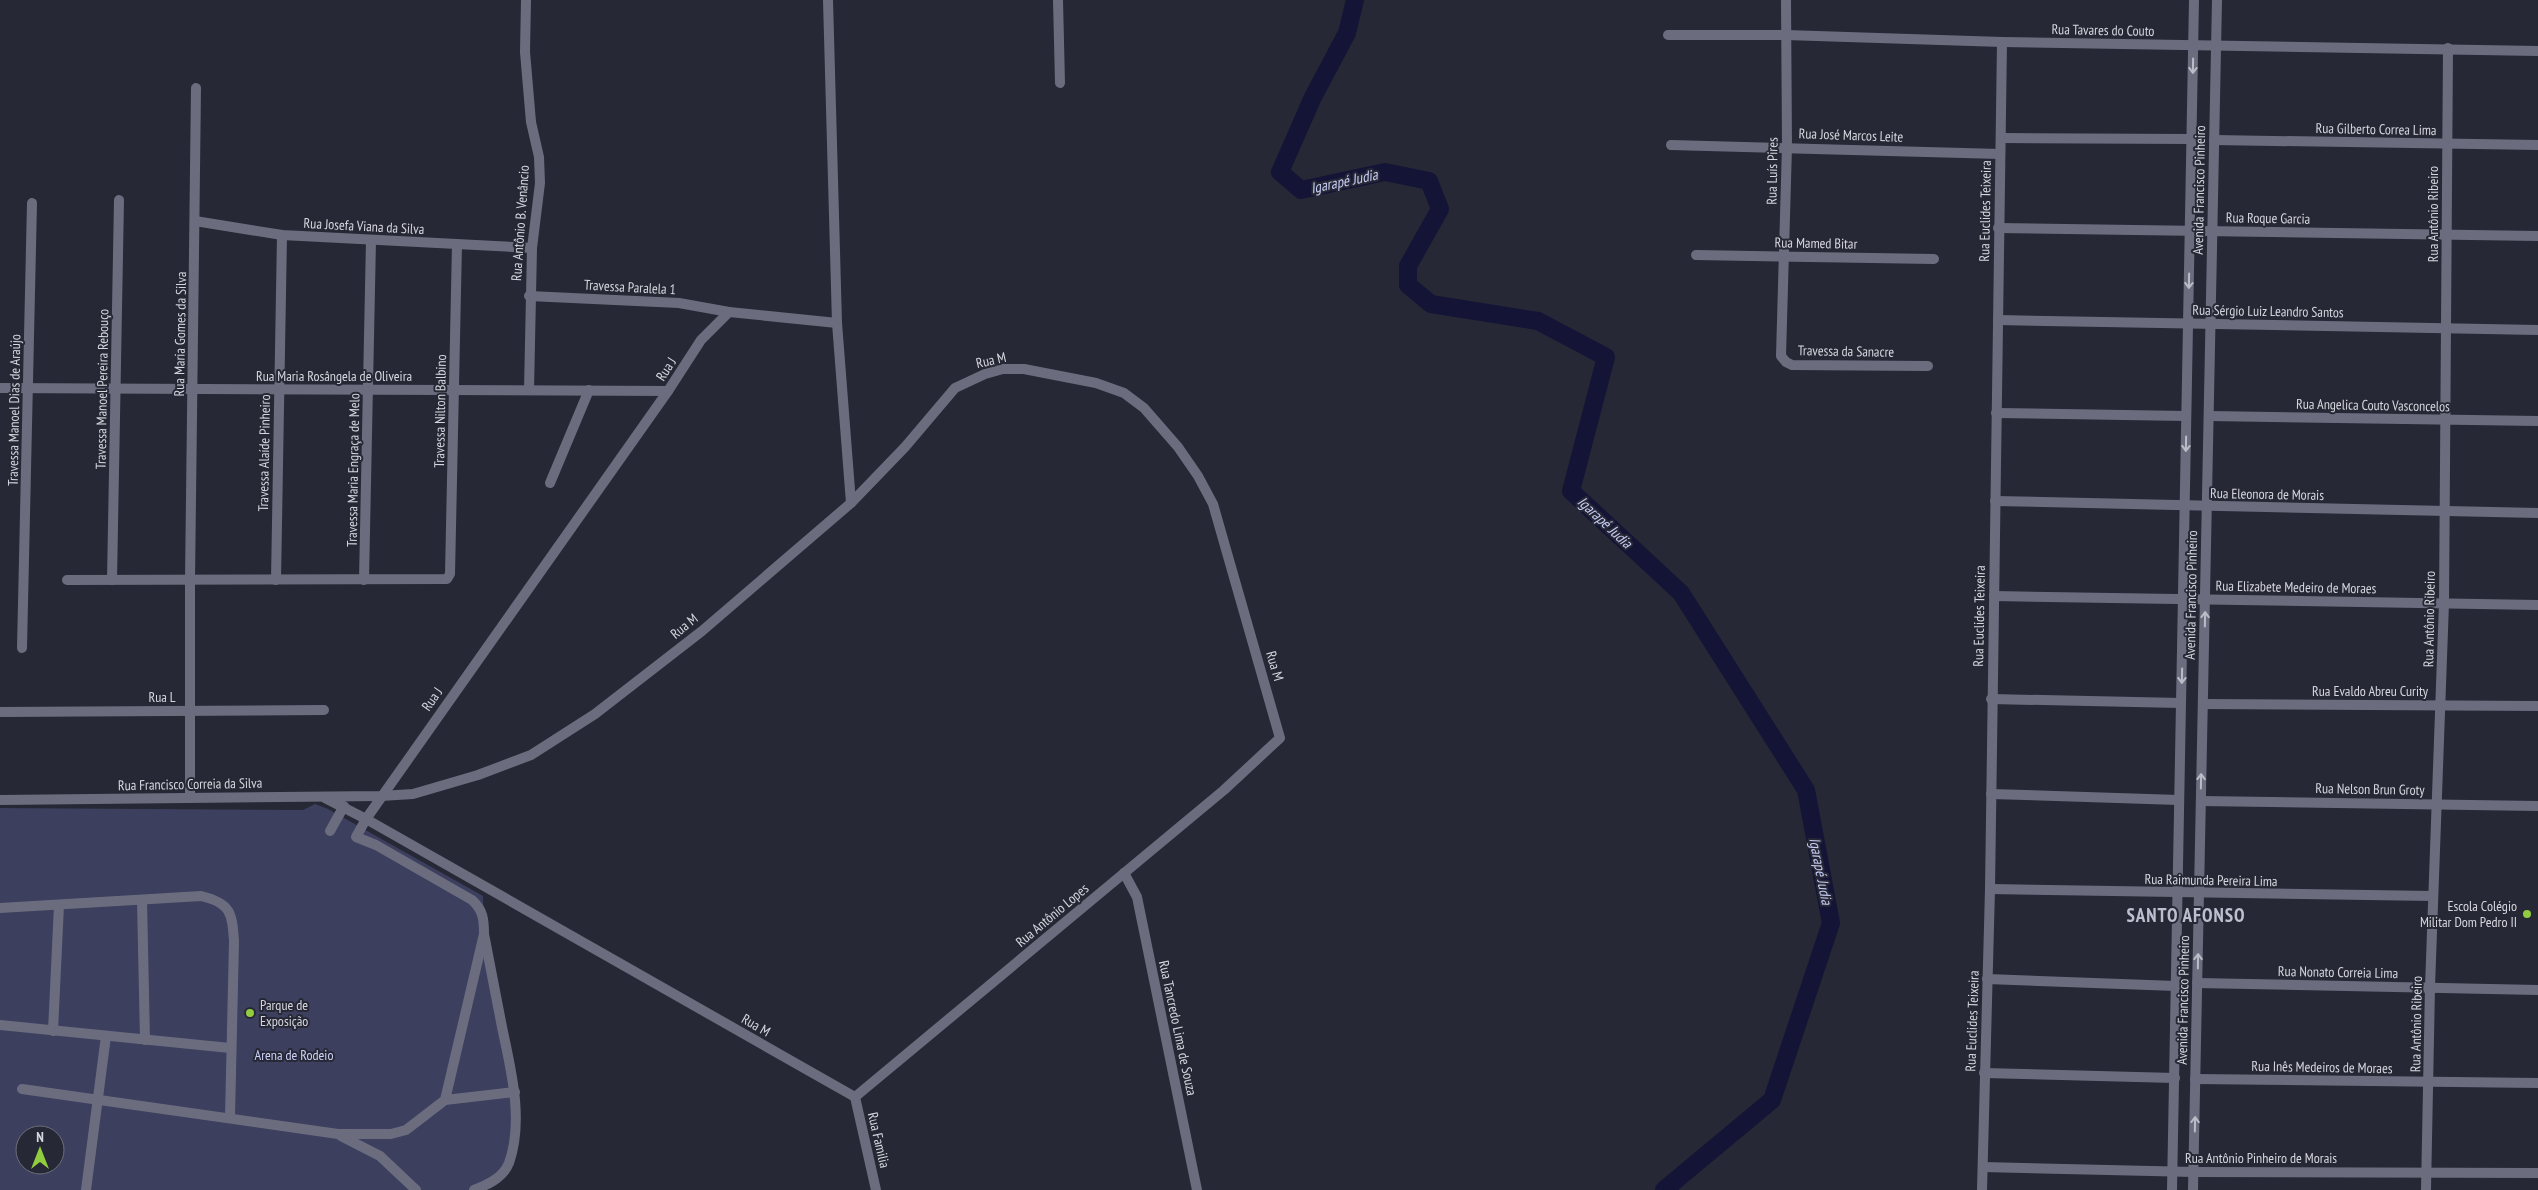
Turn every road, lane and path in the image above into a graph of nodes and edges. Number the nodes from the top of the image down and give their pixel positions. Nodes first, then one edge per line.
1 (526, 0) edge
2 (828, 0) edge
3 (1058, 0) edge
4 (1786, 0) edge
5 (2194, 0) edge
6 (2217, 0) edge
7 (1668, 35) dead end
8 (1786, 35) junction
9 (2002, 42) junction
10 (2193, 45) junction
11 (2216, 46) junction
12 (2448, 48) junction
13 (2538, 51) edge
14 (1060, 83) dead end
15 (196, 88) dead end
16 (2000, 138) junction
17 (2191, 139) junction
18 (2214, 140) junction
19 (2447, 143) junction
20 (1671, 145) dead end
21 (2538, 145) edge
22 (1786, 146) junction
23 (2000, 154) junction
24 (119, 200) dead end
25 (32, 203) dead end
26 (196, 221) junction
27 (1998, 228) junction
28 (2190, 231) junction
29 (2212, 232) junction
30 (2446, 234) junction
31 (282, 235) junction
32 (2538, 236) edge
33 (371, 240) junction
34 (457, 244) junction
35 (532, 248) junction
36 (1696, 255) dead end
37 (1784, 256) junction
38 (1934, 260) dead end
39 (529, 296) junction
40 (729, 312) junction
41 (1998, 320) junction
42 (836, 323) junction
43 (2188, 324) junction
44 (2210, 324) junction
45 (2447, 328) junction
46 (2538, 330) edge
47 (1781, 343) joint
48 (1928, 366) dead end
49 (0, 388) edge
50 (29, 388) junction
51 (116, 388) junction
52 (192, 389) junction
53 (278, 390) junction
54 (368, 390) junction
55 (454, 390) junction
56 (529, 390) junction
57 (589, 390) junction
58 (668, 391) junction
59 (1996, 413) junction
60 (2186, 416) junction
61 (2209, 416) junction
62 (2446, 419) junction
63 (2538, 421) edge
64 (550, 483) dead end
65 (1995, 501) junction
66 (851, 503) junction
67 (2185, 506) junction
68 (2207, 506) junction
69 (2444, 511) junction
70 (2538, 513) edge
71 (67, 580) dead end
72 (112, 580) junction
73 (190, 580) junction
74 (276, 580) junction
75 (364, 580) junction
76 (1994, 596) junction
77 (2183, 600) junction
78 (2205, 600) junction
79 (2444, 603) junction
80 (2538, 605) edge
81 (22, 648) dead end
82 (1991, 699) junction
83 (2181, 704) junction
84 (2203, 704) junction
85 (2440, 705) junction
86 (2538, 706) edge
87 (190, 710) junction
88 (324, 710) dead end
89 (0, 712) edge
90 (1266, 753) joint
91 (1990, 794) junction
92 (381, 796) junction
93 (323, 797) junction
94 (190, 798) junction
95 (0, 800) edge
96 (2179, 800) junction
97 (2201, 801) junction
98 (2435, 804) junction
99 (344, 806) junction
100 (2538, 806) edge
101 (366, 819) junction
102 (330, 831) dead end
103 (1124, 873) junction
104 (1990, 889) junction
105 (2178, 893) junction
106 (2199, 894) junction
107 (2433, 896) junction
108 (142, 900) junction
109 (59, 905) junction
110 (0, 908) edge
111 (484, 934) junction
112 (1988, 978) junction
113 (2197, 983) junction
114 (2176, 986) junction
115 (2430, 987) junction
116 (2538, 990) edge
117 (0, 1025) edge
118 (53, 1030) junction
119 (106, 1036) junction
120 (145, 1040) junction
121 (230, 1048) junction
122 (1984, 1073) junction
123 (2174, 1078) junction
124 (2196, 1079) junction
125 (2429, 1082) junction
126 (2538, 1083) edge
127 (22, 1089) dead end
128 (515, 1092) junction
129 (855, 1097) junction
130 (97, 1100) junction
131 (445, 1100) junction
132 (230, 1117) junction
133 (338, 1134) junction
134 (1983, 1167) junction
135 (2173, 1171) junction
136 (2194, 1172) junction
137 (2426, 1172) junction
138 (2538, 1173) edge
139 (86, 1190) edge
140 (416, 1190) edge
141 (474, 1190) edge
142 (876, 1190) edge
143 (1197, 1190) edge
144 (1982, 1190) edge
145 (2172, 1190) edge
146 (2193, 1190) edge
147 (2426, 1190) edge

1 - 35 street, Rua Antônio B. Venâncio
2 - 42 street
3 - 14 street
4 - 8 street, Rua Luís Pires
5 - 10 street, Avenida Francisco Pinheiro
6 - 11 street, Avenida Francisco Pinheiro
7 - 8 street, Rua Tavares do Couto
8 - 9 street, Rua Tavares do Couto
8 - 22 street, Rua Luís Pires
9 - 10 street, Rua Tavares do Couto
9 - 16 street, Rua Euclides Teixeira
10 - 11 street, Rua Tavares do Couto
10 -> 17 street, Avenida Francisco Pinheiro
11 - 12 street, Rua Tavares do Couto
11 - 18 street, Avenida Francisco Pinheiro
12 - 13 street, Rua Tavares do Couto
12 - 19 street, Rua Antônio Ribeiro
15 - 26 street, Rua Maria Gomes da Silva
16 - 17 street
16 - 23 street, Rua Euclides Teixeira
17 - 28 street, Avenida Francisco Pinheiro
18 - 19 street, Rua Gilberto Correa Lima
18 - 29 street, Avenida Francisco Pinheiro
19 - 21 street, Rua Gilberto Correa Lima
19 - 30 street, Rua Antônio Ribeiro
20 - 22 street, Rua José Marcos Leite
22 - 23 street, Rua José Marcos Leite
22 - 37 street, Rua Luís Pires
23 - 27 street, Rua Euclides Teixeira
24 - 51 street, Travessa Manoel Pereira Rebouço
25 - 50 street, Travessa Manoel Dias de Araújo
26 - 31 street, Rua Josefa Viana da Silva
26 - 52 street, Rua Maria Gomes da Silva
27 - 28 street, Rua Roque Garcia
27 - 41 street, Rua Euclides Teixeira
28 - 29 street, Rua Roque Garcia
28 -> 43 street, Avenida Francisco Pinheiro
29 - 30 street, Rua Roque Garcia
29 - 44 street, Avenida Francisco Pinheiro
30 - 32 street, Rua Roque Garcia
30 - 45 street, Rua Antônio Ribeiro
31 - 33 street, Rua Josefa Viana da Silva
31 - 53 street, Travessa Alaíde Pinheiro
33 - 34 street, Rua Josefa Viana da Silva
33 - 54 street, Travessa Maria Engraça de Melo
34 - 35 street, Rua Josefa Viana da Silva
34 - 55 street, Travessa Nilton Balbino
35 - 39 street, Rua Antônio B. Venâncio
36 - 37 street, Rua Mamed Bitar
37 - 38 street, Rua Mamed Bitar
37 - 47 street, Rua Luís Pires
39 - 40 street, Travessa Paralela 1
39 - 56 street, Rua Antônio B. Venâncio
40 - 42 street
40 - 58 street, Rua J
41 - 43 street, Rua Sérgio Luiz Leandro Santos
41 - 59 street, Rua Euclides Teixeira
42 - 66 street
43 - 44 street, Rua Sérgio Luiz Leandro Santos
43 - 60 street, Avenida Francisco Pinheiro
44 - 45 street, Rua Sérgio Luiz Leandro Santos
44 - 61 street, Avenida Francisco Pinheiro
45 - 46 street, Rua Sérgio Luiz Leandro Santos
45 - 62 street, Rua Antônio Ribeiro
47 - 48 street, Travessa da Sanacre
49 - 50 street, Rua Maria Rosângela de Oliveira
50 - 51 street, Rua Maria Rosângela de Oliveira
50 - 81 street, Travessa Manoel Dias de Araújo
51 - 52 street, Rua Maria Rosângela de Oliveira
51 - 72 street, Travessa Manoel Pereira Rebouço
52 - 53 street, Rua Maria Rosângela de Oliveira
52 - 73 street, Rua Maria Gomes da Silva
53 - 54 street, Rua Maria Rosângela de Oliveira
53 - 74 street, Travessa Alaíde Pinheiro
54 - 55 street, Rua Maria Rosângela de Oliveira
54 - 75 street, Travessa Maria Engraça de Melo
55 - 56 street, Rua Maria Rosângela de Oliveira
55 - 75 street, Travessa Nilton Balbino
56 - 57 street, Rua Maria Rosângela de Oliveira
57 - 58 street, Rua Maria Rosângela de Oliveira
57 - 64 street
58 - 92 street, Rua J
59 - 60 street
59 - 65 street, Rua Euclides Teixeira
60 -> 67 street, Avenida Francisco Pinheiro
61 - 62 street, Rua Angelica Couto Vasconcelos
61 - 68 street, Avenida Francisco Pinheiro
62 - 63 street, Rua Angelica Couto Vasconcelos
62 - 69 street, Rua Antônio Ribeiro
65 - 67 street, Rua Eleonora de Morais
65 - 76 street, Rua Euclides Teixeira
66 - 90 street, Rua M
66 - 92 street, Rua M
67 - 68 street, Rua Eleonora de Morais
67 - 77 street, Avenida Francisco Pinheiro
68 - 69 street, Rua Eleonora de Morais
68 - 78 street, Avenida Francisco Pinheiro
69 - 70 street, Rua Eleonora de Morais
69 - 79 street, Rua Antônio Ribeiro
71 - 72 street
72 - 73 street
73 - 74 street
73 - 87 street, Rua Maria Gomes da Silva
74 - 75 street
76 - 77 street, Rua Elizabete Medeiro de Moraes
76 - 82 street, Rua Euclides Teixeira
77 - 78 street, Rua Elizabete Medeiro de Moraes
77 -> 83 street, Avenida Francisco Pinheiro
78 - 79 street, Rua Elizabete Medeiro de Moraes
84 -> 78 street, Avenida Francisco Pinheiro
79 - 80 street, Rua Elizabete Medeiro de Moraes
79 - 85 street, Rua Antônio Ribeiro
82 - 83 street
82 - 91 street, Rua Euclides Teixeira
83 - 96 street, Avenida Francisco Pinheiro
84 - 85 street, Rua Evaldo Abreu Curity
97 -> 84 street, Avenida Francisco Pinheiro
85 - 86 street, Rua Evaldo Abreu Curity
85 - 98 street, Rua Antônio Ribeiro
87 - 88 street, Rua L
87 - 89 street, Rua L
87 - 94 street, Rua Maria Gomes da Silva
90 - 103 street, Rua Antônio Lopes
91 - 96 street
91 - 104 street, Rua Euclides Teixeira
92 - 93 street, Rua Francisco Correia da Silva
92 - 101 street
93 - 94 street, Rua Francisco Correia da Silva
93 - 99 street
94 - 95 street, Rua Francisco Correia da Silva
96 - 105 street, Avenida Francisco Pinheiro
97 - 98 street, Rua Nelson Brun Groty
97 - 106 street, Avenida Francisco Pinheiro
98 - 100 street, Rua Nelson Brun Groty
98 - 107 street, Rua Antônio Ribeiro
99 - 101 street, Rua M
99 - 102 street
101 - 111 street
101 - 129 street, Rua M
103 - 129 street, Rua Antônio Lopes
103 - 143 street, Rua Tancredo Lima de Souza
104 - 105 street, Rua Raimunda Pereira Lima
104 - 112 street, Rua Euclides Teixeira
105 - 106 street, Rua Raimunda Pereira Lima
105 - 114 street, Avenida Francisco Pinheiro
106 - 107 street, Rua Raimunda Pereira Lima
113 -> 106 street, Avenida Francisco Pinheiro
107 - 115 street, Rua Antônio Ribeiro
108 - 109 street
108 - 120 street
108 - 121 street
109 - 110 street
109 - 118 street
111 - 128 street
111 - 131 street
112 - 114 street
112 - 122 street, Rua Euclides Teixeira
113 - 115 street, Rua Nonato Correia Lima
113 - 124 street, Avenida Francisco Pinheiro
114 - 123 street, Avenida Francisco Pinheiro
115 - 116 street, Rua Nonato Correia Lima
115 - 125 street, Rua Antônio Ribeiro
117 - 118 street
118 - 119 street
119 - 120 street
119 - 130 street
120 - 121 street
121 - 132 street
122 - 123 street
122 - 134 street, Rua Euclides Teixeira
123 - 135 street, Avenida Francisco Pinheiro
124 - 125 street, Rua Inês Medeiros de Moraes
136 -> 124 street, Avenida Francisco Pinheiro
125 - 126 street, Rua Inês Medeiros de Moraes
125 - 137 street, Rua Antônio Ribeiro
127 - 130 street
128 - 131 street
128 - 141 street
129 - 142 street, Rua Familia
130 - 132 street
130 - 139 street
131 - 133 street
132 - 133 street
133 - 140 street
134 - 135 street, Rua Antônio Pinheiro de Morais
134 - 144 street, Rua Euclides Teixeira
135 - 136 street, Rua Antônio Pinheiro de Morais
135 - 145 street, Avenida Francisco Pinheiro
136 - 137 street, Rua Antônio Pinheiro de Morais
136 - 146 street, Avenida Francisco Pinheiro
137 - 138 street, Rua Antônio Pinheiro de Morais
137 - 147 street, Rua Antônio Ribeiro

